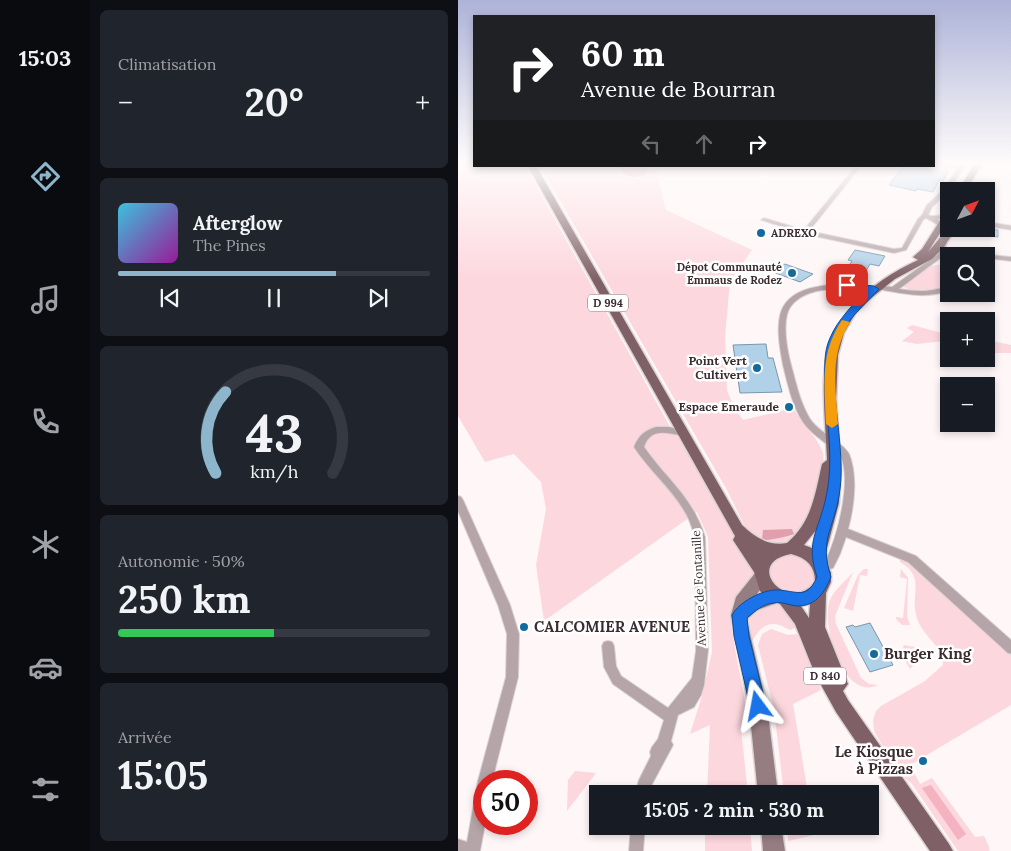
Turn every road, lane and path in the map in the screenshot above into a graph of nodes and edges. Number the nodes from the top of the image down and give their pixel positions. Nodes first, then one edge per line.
1 (552, 202) edge
2 (830, 202) edge
3 (934, 202) edge
4 (929, 217) junction
5 (940, 218) edge
6 (940, 218) edge
7 (764, 220) dead end
8 (996, 225) edge
9 (940, 227) edge
10 (1012, 228) edge
11 (805, 232) junction
12 (946, 238) edge
13 (944, 242) junction
14 (904, 249) joint
15 (995, 257) edge
16 (1012, 259) edge
17 (907, 268) junction
18 (876, 288) junction
19 (894, 289) junction
20 (940, 291) edge
21 (682, 433) junction
22 (834, 447) junction
23 (458, 500) edge
24 (738, 529) junction
25 (841, 531) junction
26 (786, 548) junction
27 (820, 564) junction
28 (760, 572) junction
29 (818, 590) junction
30 (781, 598) junction
31 (739, 615) junction
32 (608, 646) dead end
33 (1012, 649) edge
34 (674, 713) junction
35 (872, 749) junction
36 (489, 770) edge
37 (644, 785) edge
38 (767, 785) edge
39 (476, 835) edge
40 (637, 835) edge
41 (772, 835) edge
42 (458, 846) edge
43 (473, 851) edge
44 (636, 851) edge
45 (774, 851) edge
46 (942, 851) edge

1 - 21 main road, D 994
2 - 11 street
3 - 4 street
4 - 5 street
4 - 6 street
4 - 14 street
7 - 11 street
8 - 10 street
9 - 17 main road
11 - 14 street
12 - 13 main road
13 - 17 main road
13 - 19 street
15 - 16 street
17 - 18 main road
18 - 19 street
18 - 22 main road
18 - 22 street
19 - 20 street
21 - 24 main road, D 994
21 - 34 street, Avenue de Fontanille
22 - 25 street
22 - 26 main road
22 - 27 main road
23 - 36 street
24 - 26 main road, D 994
24 - 28 main road, D 994
25 - 27 street
25 - 33 street
26 - 27 main road
26 - 28 main road
27 - 29 main road
28 - 30 main road
28 - 31 main road
29 - 30 main road
29 - 35 main road, D 840
30 - 31 main road
30 - 35 main road, D 840
31 - 38 main road
32 - 34 street
34 - 37 street
35 - 46 main road, D 840
39 - 43 street
40 - 44 street
41 - 45 main road
42 - 43 street

